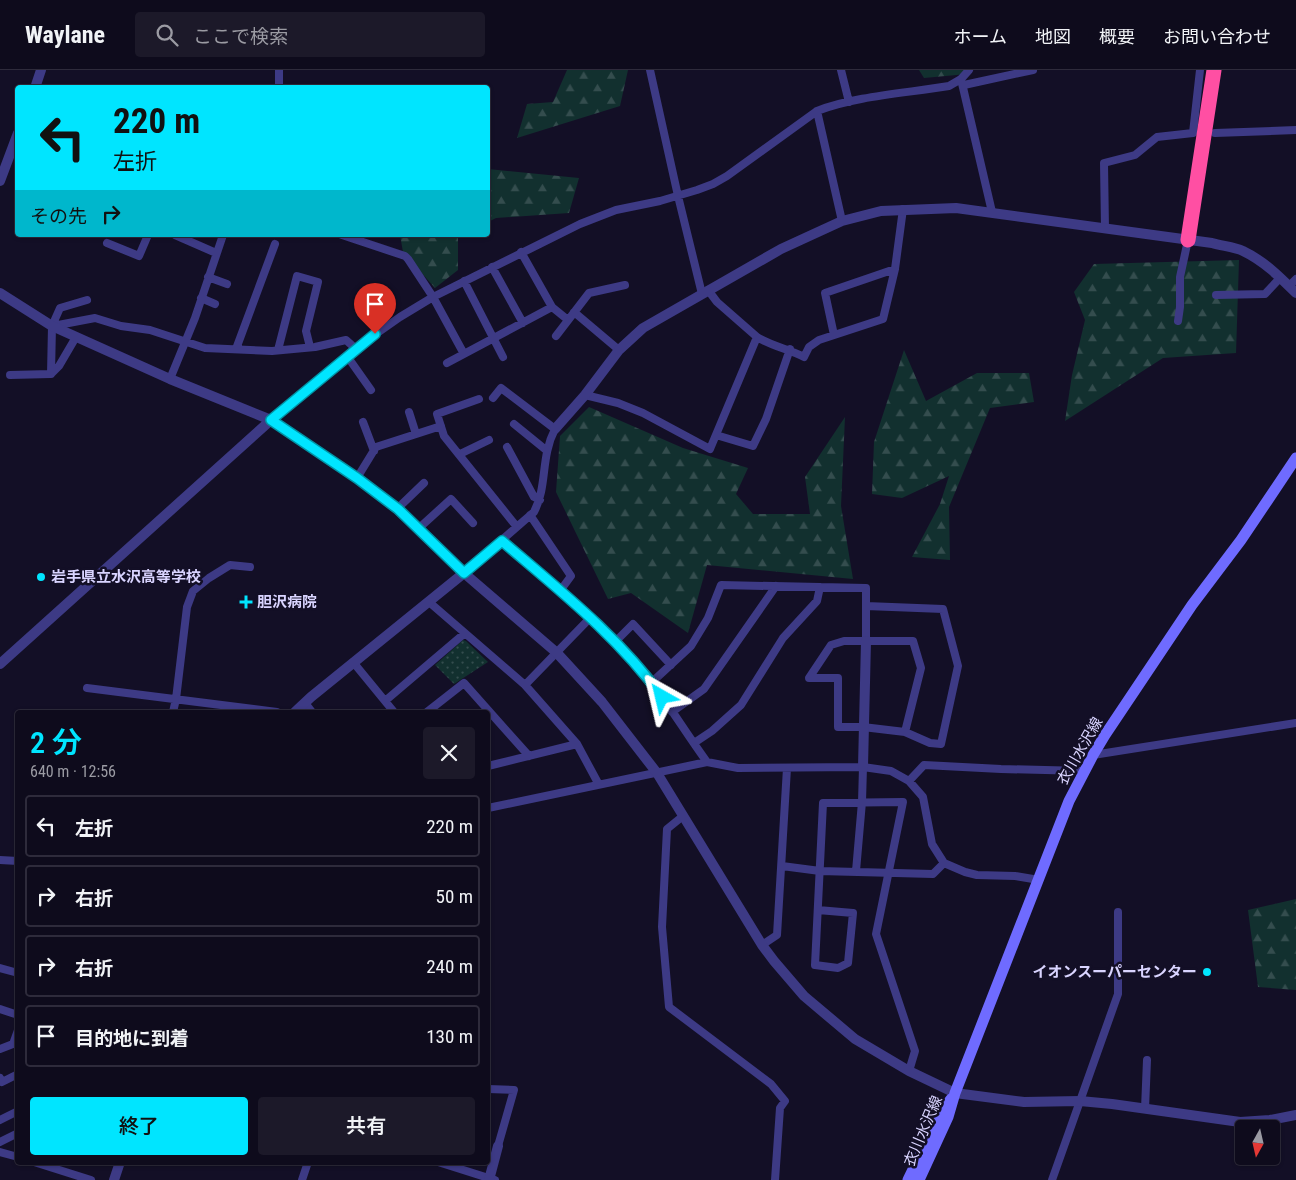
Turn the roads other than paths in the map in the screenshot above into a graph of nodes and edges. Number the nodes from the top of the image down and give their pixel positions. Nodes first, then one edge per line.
1 (41, 70) edge
2 (279, 70) edge
3 (650, 70) edge
4 (841, 70) edge
5 (969, 70) edge
6 (1033, 70) edge
7 (1200, 70) edge
8 (1214, 70) edge
9 (962, 82) junction
10 (36, 85) edge
11 (279, 85) edge
12 (849, 102) junction
13 (816, 111) junction
14 (1296, 130) edge
15 (1215, 133) dead end
16 (15, 141) edge
17 (0, 181) edge
18 (678, 196) junction
19 (903, 209) junction
20 (992, 212) junction
21 (842, 221) junction
22 (1105, 229) junction
23 (147, 237) edge
24 (180, 237) edge
25 (222, 237) edge
26 (358, 238) edge
27 (1188, 240) junction
28 (107, 243) dead end
29 (276, 244) dead end
30 (216, 252) junction
31 (521, 252) junction
32 (492, 267) junction
33 (895, 270) junction
34 (208, 277) junction
35 (1280, 278) junction
36 (464, 281) junction
37 (227, 284) dead end
38 (625, 285) dead end
39 (1294, 286) edge
40 (705, 292) junction
41 (0, 293) edge
42 (1216, 295) dead end
43 (433, 297) junction
44 (201, 298) junction
45 (87, 300) dead end
46 (215, 304) dead end
47 (552, 307) junction
48 (574, 312) junction
49 (568, 320) junction
50 (1178, 321) dead end
51 (523, 323) junction
52 (52, 326) junction
53 (834, 335) junction
54 (556, 336) dead end
55 (76, 337) junction
56 (757, 337) junction
57 (493, 339) junction
58 (185, 341) junction
59 (310, 347) junction
60 (356, 349) junction
61 (790, 349) junction
62 (236, 350) junction
63 (278, 350) junction
64 (619, 350) junction
65 (464, 354) junction
66 (347, 356) junction
67 (503, 357) dead end
68 (446, 363) dead end
69 (51, 374) junction
70 (10, 375) dead end
71 (170, 379) junction
72 (371, 390) dead end
73 (585, 395) junction
74 (493, 398) dead end
75 (479, 399) dead end
76 (409, 412) dead end
77 (271, 420) junction
78 (363, 422) dead end
79 (514, 424) dead end
80 (441, 426) junction
81 (555, 429) junction
82 (416, 434) junction
83 (716, 435) junction
84 (489, 440) dead end
85 (507, 447) dead end
86 (546, 450) junction
87 (374, 451) junction
88 (460, 454) junction
89 (1296, 458) edge
90 (357, 478) junction
91 (424, 483) dead end
92 (540, 500) junction
93 (398, 509) junction
94 (530, 515) junction
95 (473, 523) dead end
96 (517, 527) junction
97 (418, 529) junction
98 (502, 541) junction
99 (250, 567) dead end
100 (464, 573) junction
101 (776, 586) junction
102 (820, 587) junction
103 (560, 591) junction
104 (429, 602) junction
105 (866, 606) junction
106 (591, 618) junction
107 (465, 633) junction
108 (866, 641) junction
109 (615, 642) junction
110 (557, 653) junction
111 (353, 662) junction
112 (0, 664) edge
113 (671, 665) junction
114 (651, 683) junction
115 (525, 685) junction
116 (87, 688) dead end
117 (176, 699) junction
118 (385, 701) junction
119 (305, 703) junction
120 (435, 706) junction
121 (173, 710) edge
122 (261, 710) edge
123 (297, 710) edge
124 (310, 710) edge
125 (392, 710) edge
126 (430, 710) edge
127 (439, 710) edge
128 (488, 710) edge
129 (672, 712) junction
130 (490, 713) edge
131 (1296, 723) edge
132 (863, 727) junction
133 (905, 732) junction
134 (694, 743) junction
135 (577, 744) junction
136 (1092, 754) junction
137 (528, 756) junction
138 (707, 762) junction
139 (490, 766) edge
140 (863, 767) junction
141 (787, 768) junction
142 (1084, 771) junction
143 (657, 773) junction
144 (910, 781) junction
145 (598, 783) junction
146 (862, 802) junction
147 (490, 808) edge
148 (683, 816) junction
149 (0, 860) edge
150 (15, 861) edge
151 (944, 863) junction
152 (782, 866) junction
153 (820, 871) junction
154 (856, 871) junction
155 (889, 873) junction
156 (1039, 880) junction
157 (818, 910) junction
158 (1118, 912) dead end
159 (762, 945) junction
160 (0, 968) edge
161 (15, 972) edge
162 (0, 1009) edge
163 (15, 1014) edge
164 (15, 1043) edge
165 (0, 1049) edge
166 (1147, 1060) dead end
167 (909, 1071) junction
168 (15, 1076) edge
169 (0, 1078) edge
170 (490, 1089) edge
171 (955, 1094) junction
172 (1080, 1101) junction
173 (1145, 1109) junction
174 (15, 1112) edge
175 (1296, 1115) edge
176 (0, 1120) edge
177 (15, 1134) edge
178 (0, 1142) edge
179 (498, 1146) joint
180 (0, 1152) edge
181 (15, 1157) edge
182 (43, 1165) edge
183 (59, 1165) edge
184 (119, 1165) edge
185 (307, 1165) edge
186 (447, 1165) edge
187 (62, 1171) junction
188 (70, 1177) edge
189 (491, 1179) edge
190 (91, 1180) edge
191 (114, 1180) edge
192 (302, 1180) edge
193 (775, 1180) edge
194 (908, 1180) edge
195 (919, 1180) edge
196 (1052, 1180) edge

1 - 10 street
2 - 11 street
3 - 18 street
4 - 12 street
5 - 9 street
6 - 9 street
7 - 22 street
8 - 27 highway
9 - 12 street
9 - 20 street
12 - 13 street
13 - 18 street
13 - 21 street
14 - 15 street
16 - 17 street
18 - 31 street
18 - 40 street
19 - 20 street
19 - 21 street
19 - 33 street
20 - 22 street
21 - 40 street
22 - 27 street
23 - 28 street
24 - 30 street
25 - 30 street
26 - 43 street
27 - 35 street
27 - 50 street
29 - 62 street
30 - 34 street
31 - 32 street
31 - 47 street
32 - 36 street
32 - 51 street
33 - 53 street
33 - 53 street
34 - 37 street
34 - 44 street
35 - 39 street
35 - 42 street
36 - 43 street
36 - 57 street
38 - 48 street
40 - 56 street
40 - 64 street
41 - 52 street
43 - 60 street
43 - 65 street
44 - 46 street
44 - 58 street
45 - 52 street
47 - 49 street
47 - 51 street
48 - 49 street
48 - 64 street
49 - 54 street
51 - 57 street
52 - 55 street
52 - 58 street
52 - 69 street
53 - 61 street
55 - 69 street
55 - 71 street
56 - 61 street
56 - 83 street
57 - 65 street
57 - 67 street
58 - 62 street
58 - 71 street
59 - 60 street
59 - 63 street
59 - 63 street
60 - 66 street
61 - 83 street
62 - 63 street
64 - 73 street
65 - 68 street
66 - 72 street
66 - 77 street
69 - 70 street
71 - 77 street
73 - 81 street
73 - 83 street
74 - 81 street
75 - 80 street
76 - 82 street
77 - 90 street
77 - 112 street
78 - 87 street
79 - 86 street
80 - 82 street
80 - 88 street
81 - 86 street
82 - 87 street
84 - 88 street
85 - 92 street
86 - 92 street
87 - 90 street
88 - 96 street
89 - 136 main road, 衣川水沢線
90 - 93 street
91 - 93 street
92 - 94 street
93 - 97 street
94 - 96 street
94 - 103 street
95 - 97 street
96 - 98 street
97 - 100 street
98 - 100 street
98 - 103 street
99 - 117 street
100 - 104 street
100 - 110 street
101 - 102 street
101 - 113 street
101 - 129 street
102 - 105 street
102 - 134 street
103 - 106 street
104 - 107 street
104 - 111 street
105 - 108 street
105 - 133 street
106 - 109 street
106 - 110 street
107 - 115 street
107 - 118 street
108 - 132 street
108 - 132 street
108 - 133 street
109 - 113 street
109 - 114 street
110 - 115 street
110 - 143 street
111 - 118 street
111 - 119 street
113 - 114 street
114 - 129 street
115 - 135 street
116 - 117 street
117 - 121 street
117 - 122 street
118 - 125 street
119 - 123 street
119 - 124 street
120 - 126 street
120 - 127 street
120 - 128 street
129 - 134 street
130 - 137 street
131 - 136 street
132 - 133 street
132 - 140 street
134 - 138 street
135 - 137 street
135 - 145 street
136 - 142 main road, 衣川水沢線
137 - 139 street
138 - 141 street
138 - 143 street
140 - 141 street
140 - 144 street
140 - 146 street
141 - 152 street
142 - 144 street
142 - 156 main road, 衣川水沢線
143 - 145 street
143 - 148 street
144 - 151 street
145 - 147 street
146 - 153 street
146 - 154 street
146 - 155 street
148 - 159 street
148 - 193 street
149 - 150 street
151 - 155 street
151 - 156 street
152 - 153 street
152 - 159 street
153 - 154 street
153 - 157 street
154 - 155 street
155 - 167 street
156 - 171 main road, 衣川水沢線
157 - 157 street
158 - 172 street
159 - 167 street
160 - 161 street
162 - 163 street
164 - 165 street
166 - 173 street
167 - 171 street
168 - 169 street
170 - 179 street
171 - 172 street
171 - 194 main road, 衣川水沢線
171 - 195 main road, 衣川水沢線
172 - 173 street
172 - 196 street
173 - 175 street
174 - 176 street
177 - 178 street
179 - 189 street
180 - 181 street
182 - 187 street
183 - 187 street
184 - 191 street
185 - 192 street
186 - 189 street
187 - 188 street
188 - 190 street

